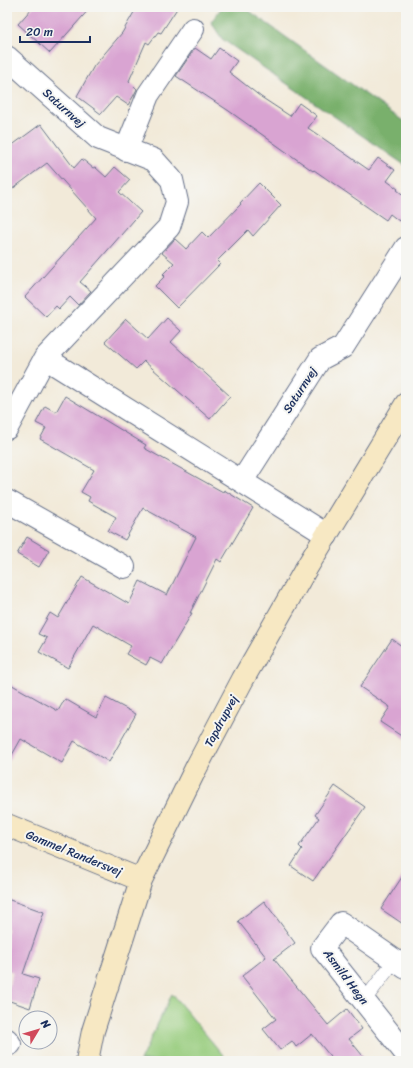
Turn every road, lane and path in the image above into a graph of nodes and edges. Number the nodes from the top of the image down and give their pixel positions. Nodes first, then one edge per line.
1 (193, 29) dead end
2 (7, 57) edge
3 (126, 150) junction
4 (406, 248) edge
5 (45, 358) junction
6 (406, 404) edge
7 (7, 428) edge
8 (242, 481) junction
9 (7, 501) edge
10 (327, 535) junction
11 (124, 567) dead end
12 (7, 825) edge
13 (141, 880) junction
14 (401, 964) edge
15 (364, 1001) junction
16 (406, 1054) edge
17 (87, 1061) edge

1 - 3 street
2 - 3 street, Saturnvej
3 - 5 street, Saturnvej
4 - 8 street, Saturnvej
5 - 7 street, Saturnvej
5 - 8 street
6 - 10 street, Tapdrupvej
8 - 10 street
9 - 11 street
10 - 13 street, Tapdrupvej
12 - 13 street, Gammel Randersvej
13 - 17 street, Tapdrupvej
14 - 15 lane
14 - 15 street, Asmild Hegn
15 - 16 street, Asmild Hegn

